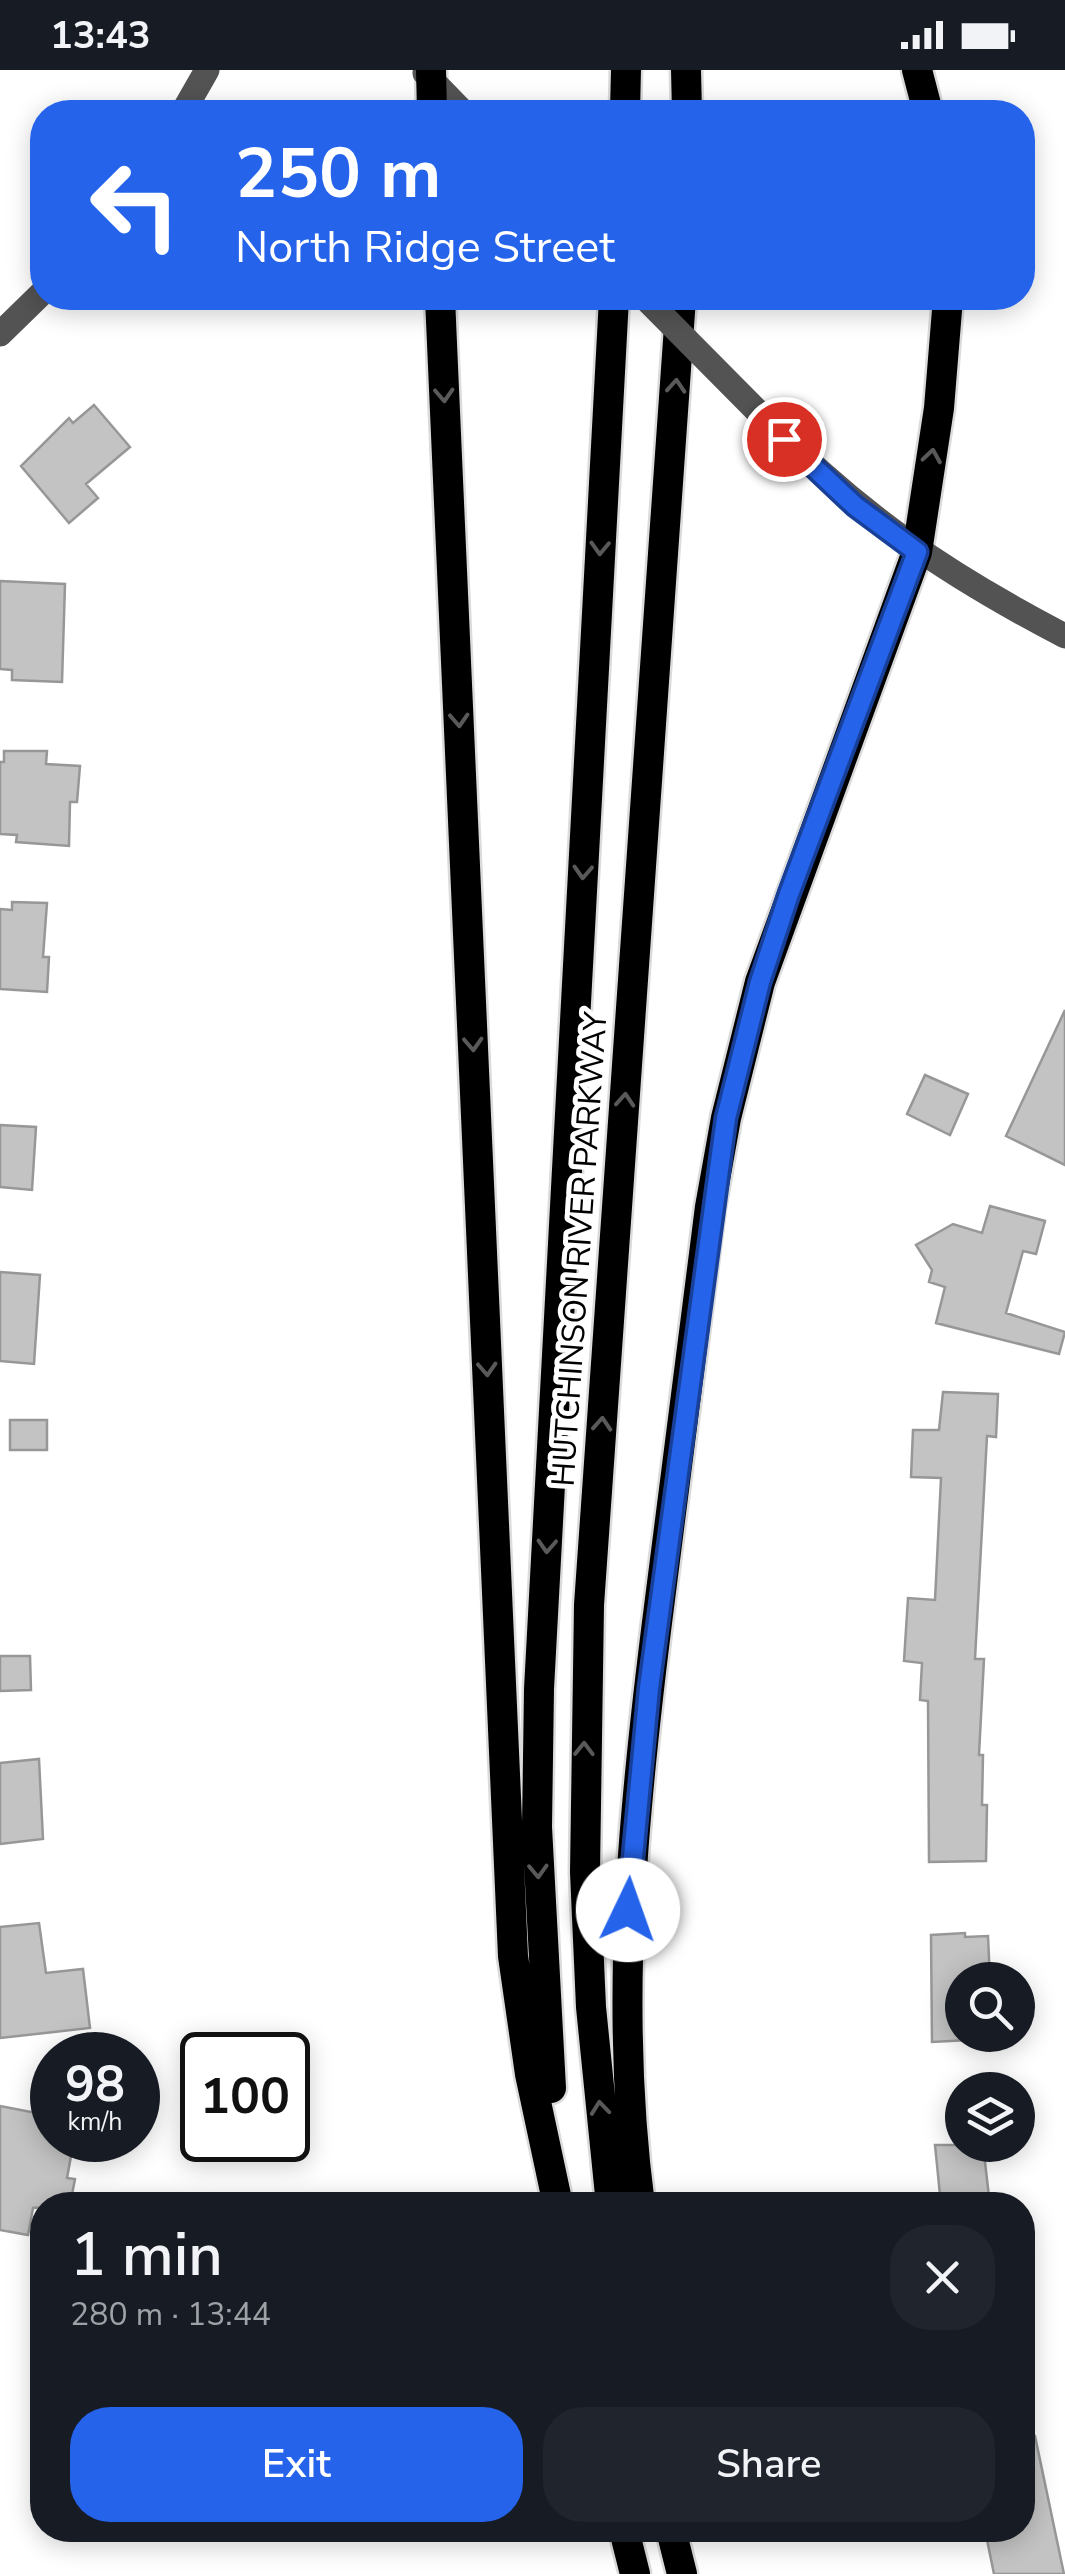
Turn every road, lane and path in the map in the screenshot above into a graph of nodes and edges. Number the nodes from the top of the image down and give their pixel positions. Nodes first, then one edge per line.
1 (626, 70) edge
2 (686, 70) edge
3 (917, 70) edge
4 (202, 72) edge
5 (428, 73) edge
6 (189, 100) edge
7 (431, 100) edge
8 (452, 100) edge
9 (625, 100) edge
10 (687, 100) edge
11 (925, 100) edge
12 (30, 305) edge
13 (441, 310) edge
14 (613, 310) edge
15 (657, 310) edge
16 (681, 310) edge
17 (947, 310) edge
18 (0, 334) edge
19 (917, 552) junction
20 (1065, 636) edge
21 (558, 2192) edge
22 (560, 2192) edge
23 (610, 2192) edge
24 (639, 2192) edge
25 (627, 2542) edge
26 (674, 2542) edge
27 (635, 2574) edge
28 (682, 2574) edge

1 - 9 highway
2 - 10 highway
3 - 11 highway
4 - 6 street
5 - 7 highway
5 - 8 street
12 - 18 street
13 -> 21 highway
14 -> 22 highway, HUTCHINSON RIVER PARKWAY
15 - 19 street, bridge
23 -> 16 highway, HUTCHINSON RIVER PARKWAY
19 -> 17 highway
19 - 20 street
19 - 24 highway
25 - 27 highway
26 - 28 highway

